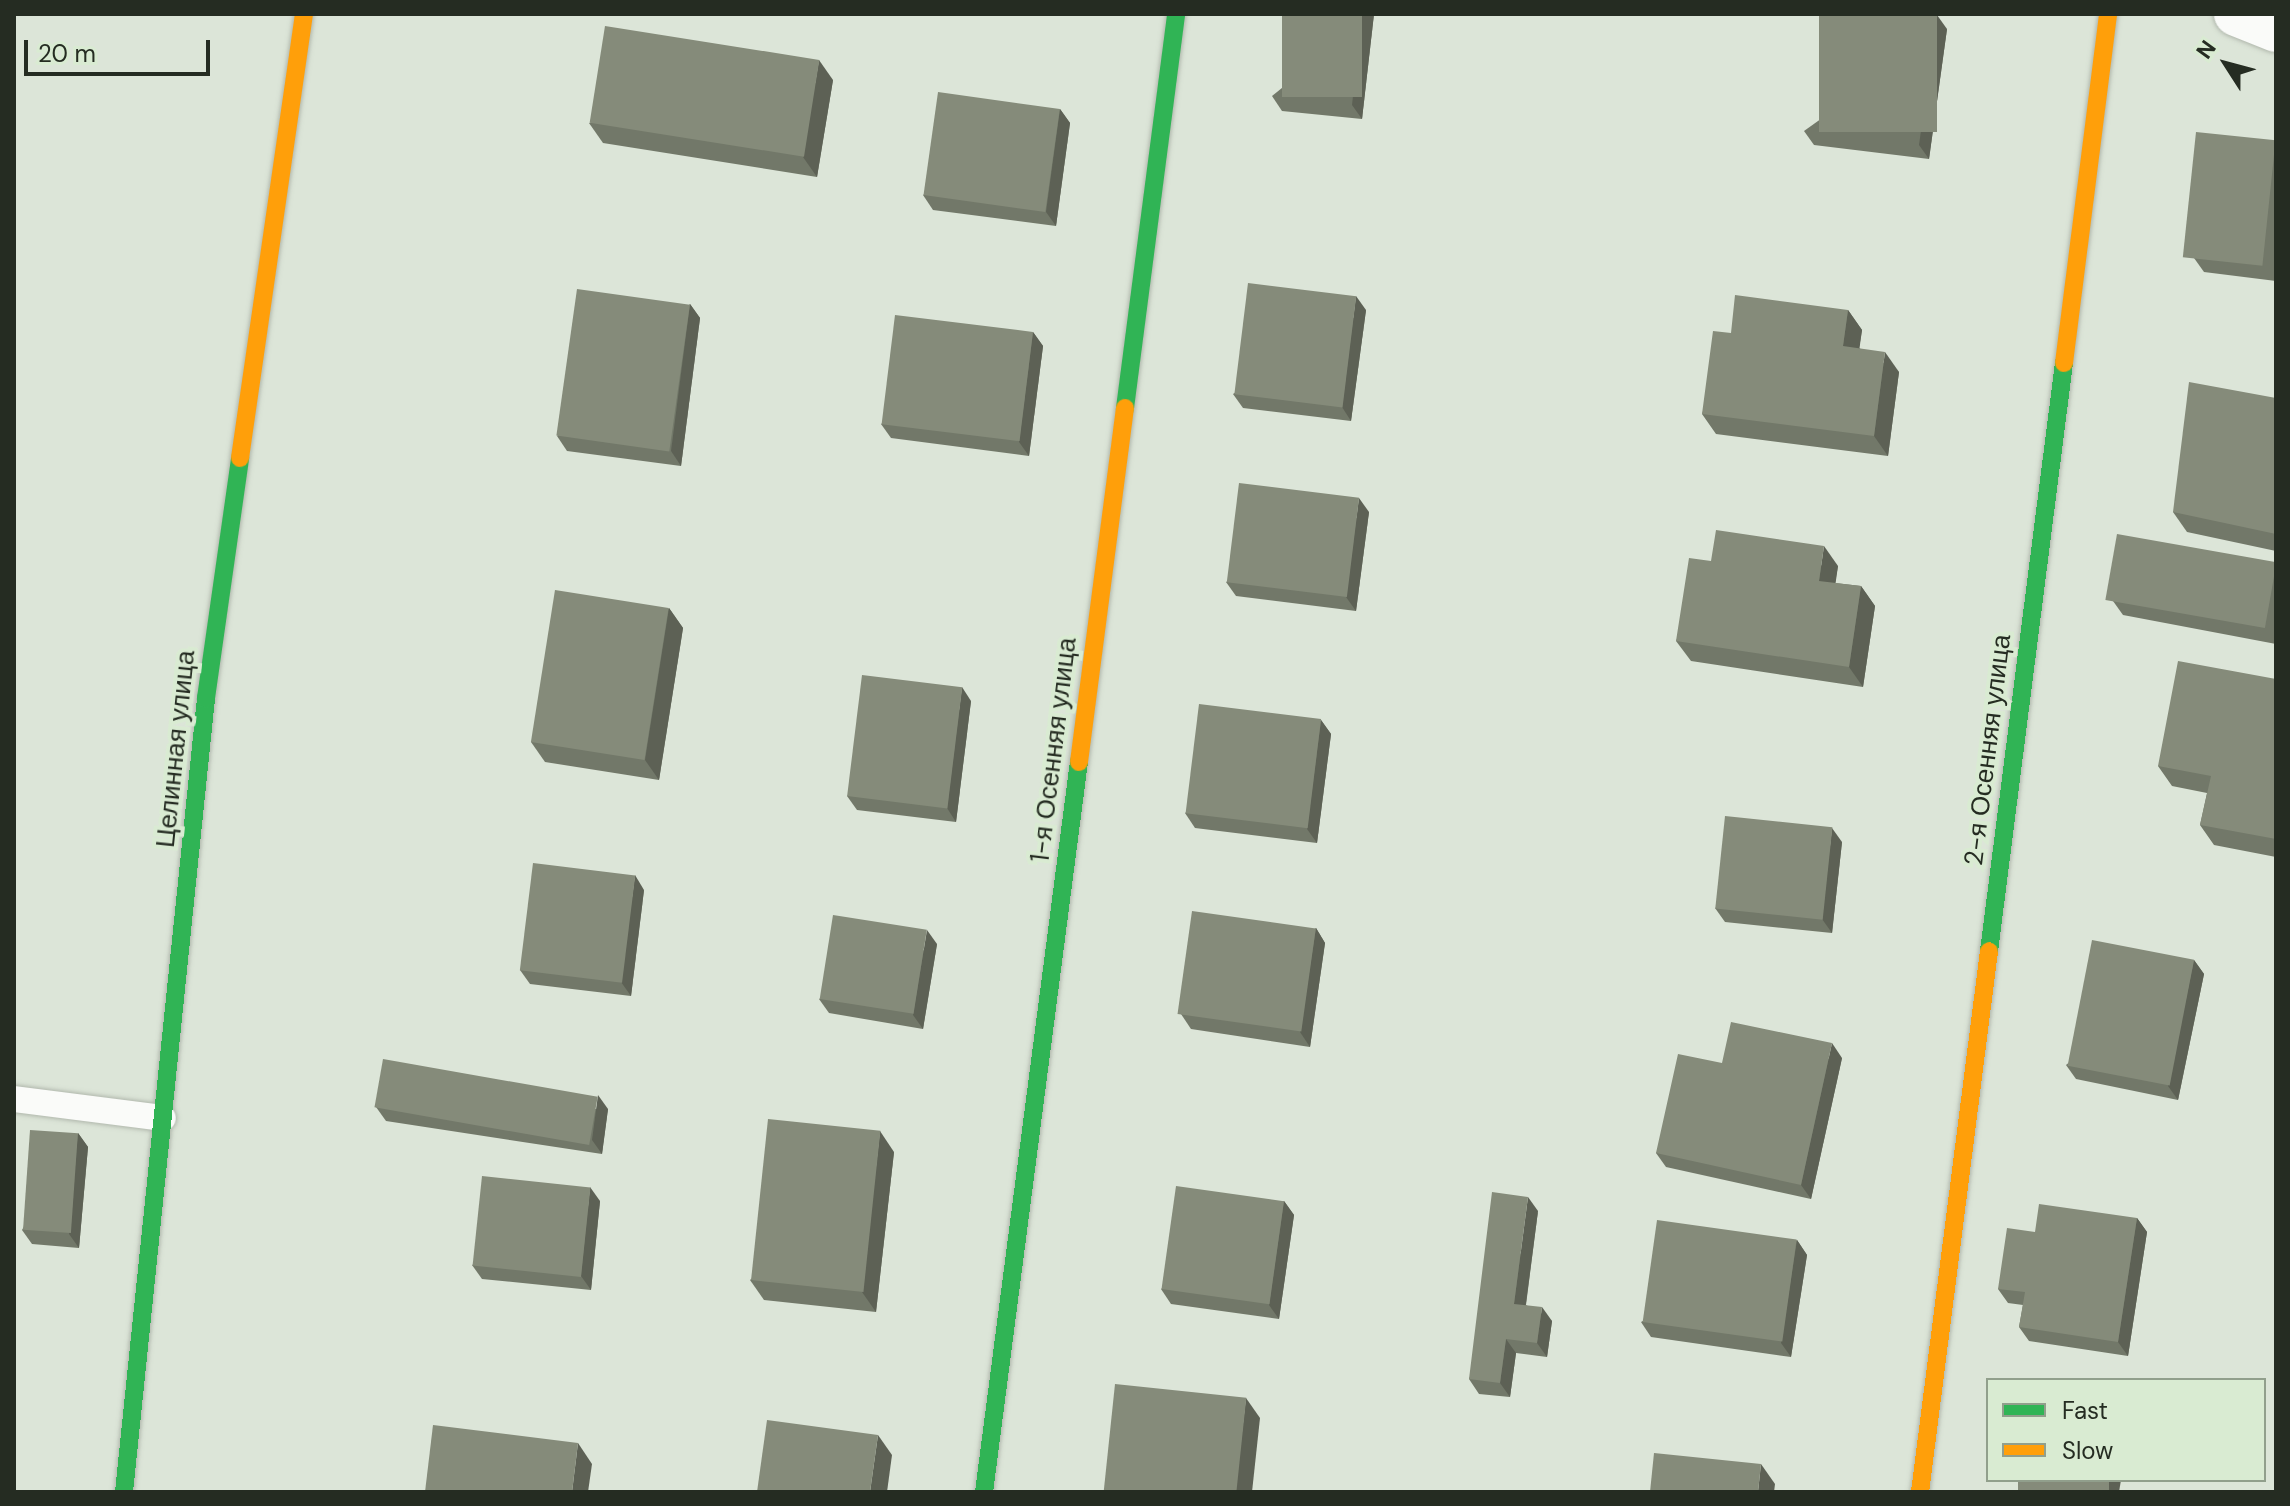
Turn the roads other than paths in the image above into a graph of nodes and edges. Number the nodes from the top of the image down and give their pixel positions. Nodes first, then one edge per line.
1 (304, 14) edge
2 (1176, 14) edge
3 (2108, 14) edge
4 (2236, 14) edge
5 (2276, 30) edge
6 (14, 1099) edge
7 (163, 1118) junction
8 (124, 1492) edge
9 (984, 1492) edge
10 (1920, 1492) edge

1 - 7 street, Целинная улица
2 - 9 street, 1-я Осенняя улица
3 - 10 street, 2-я Осенняя улица
4 - 5 street
6 - 7 lane
7 - 8 street, Целинная улица

